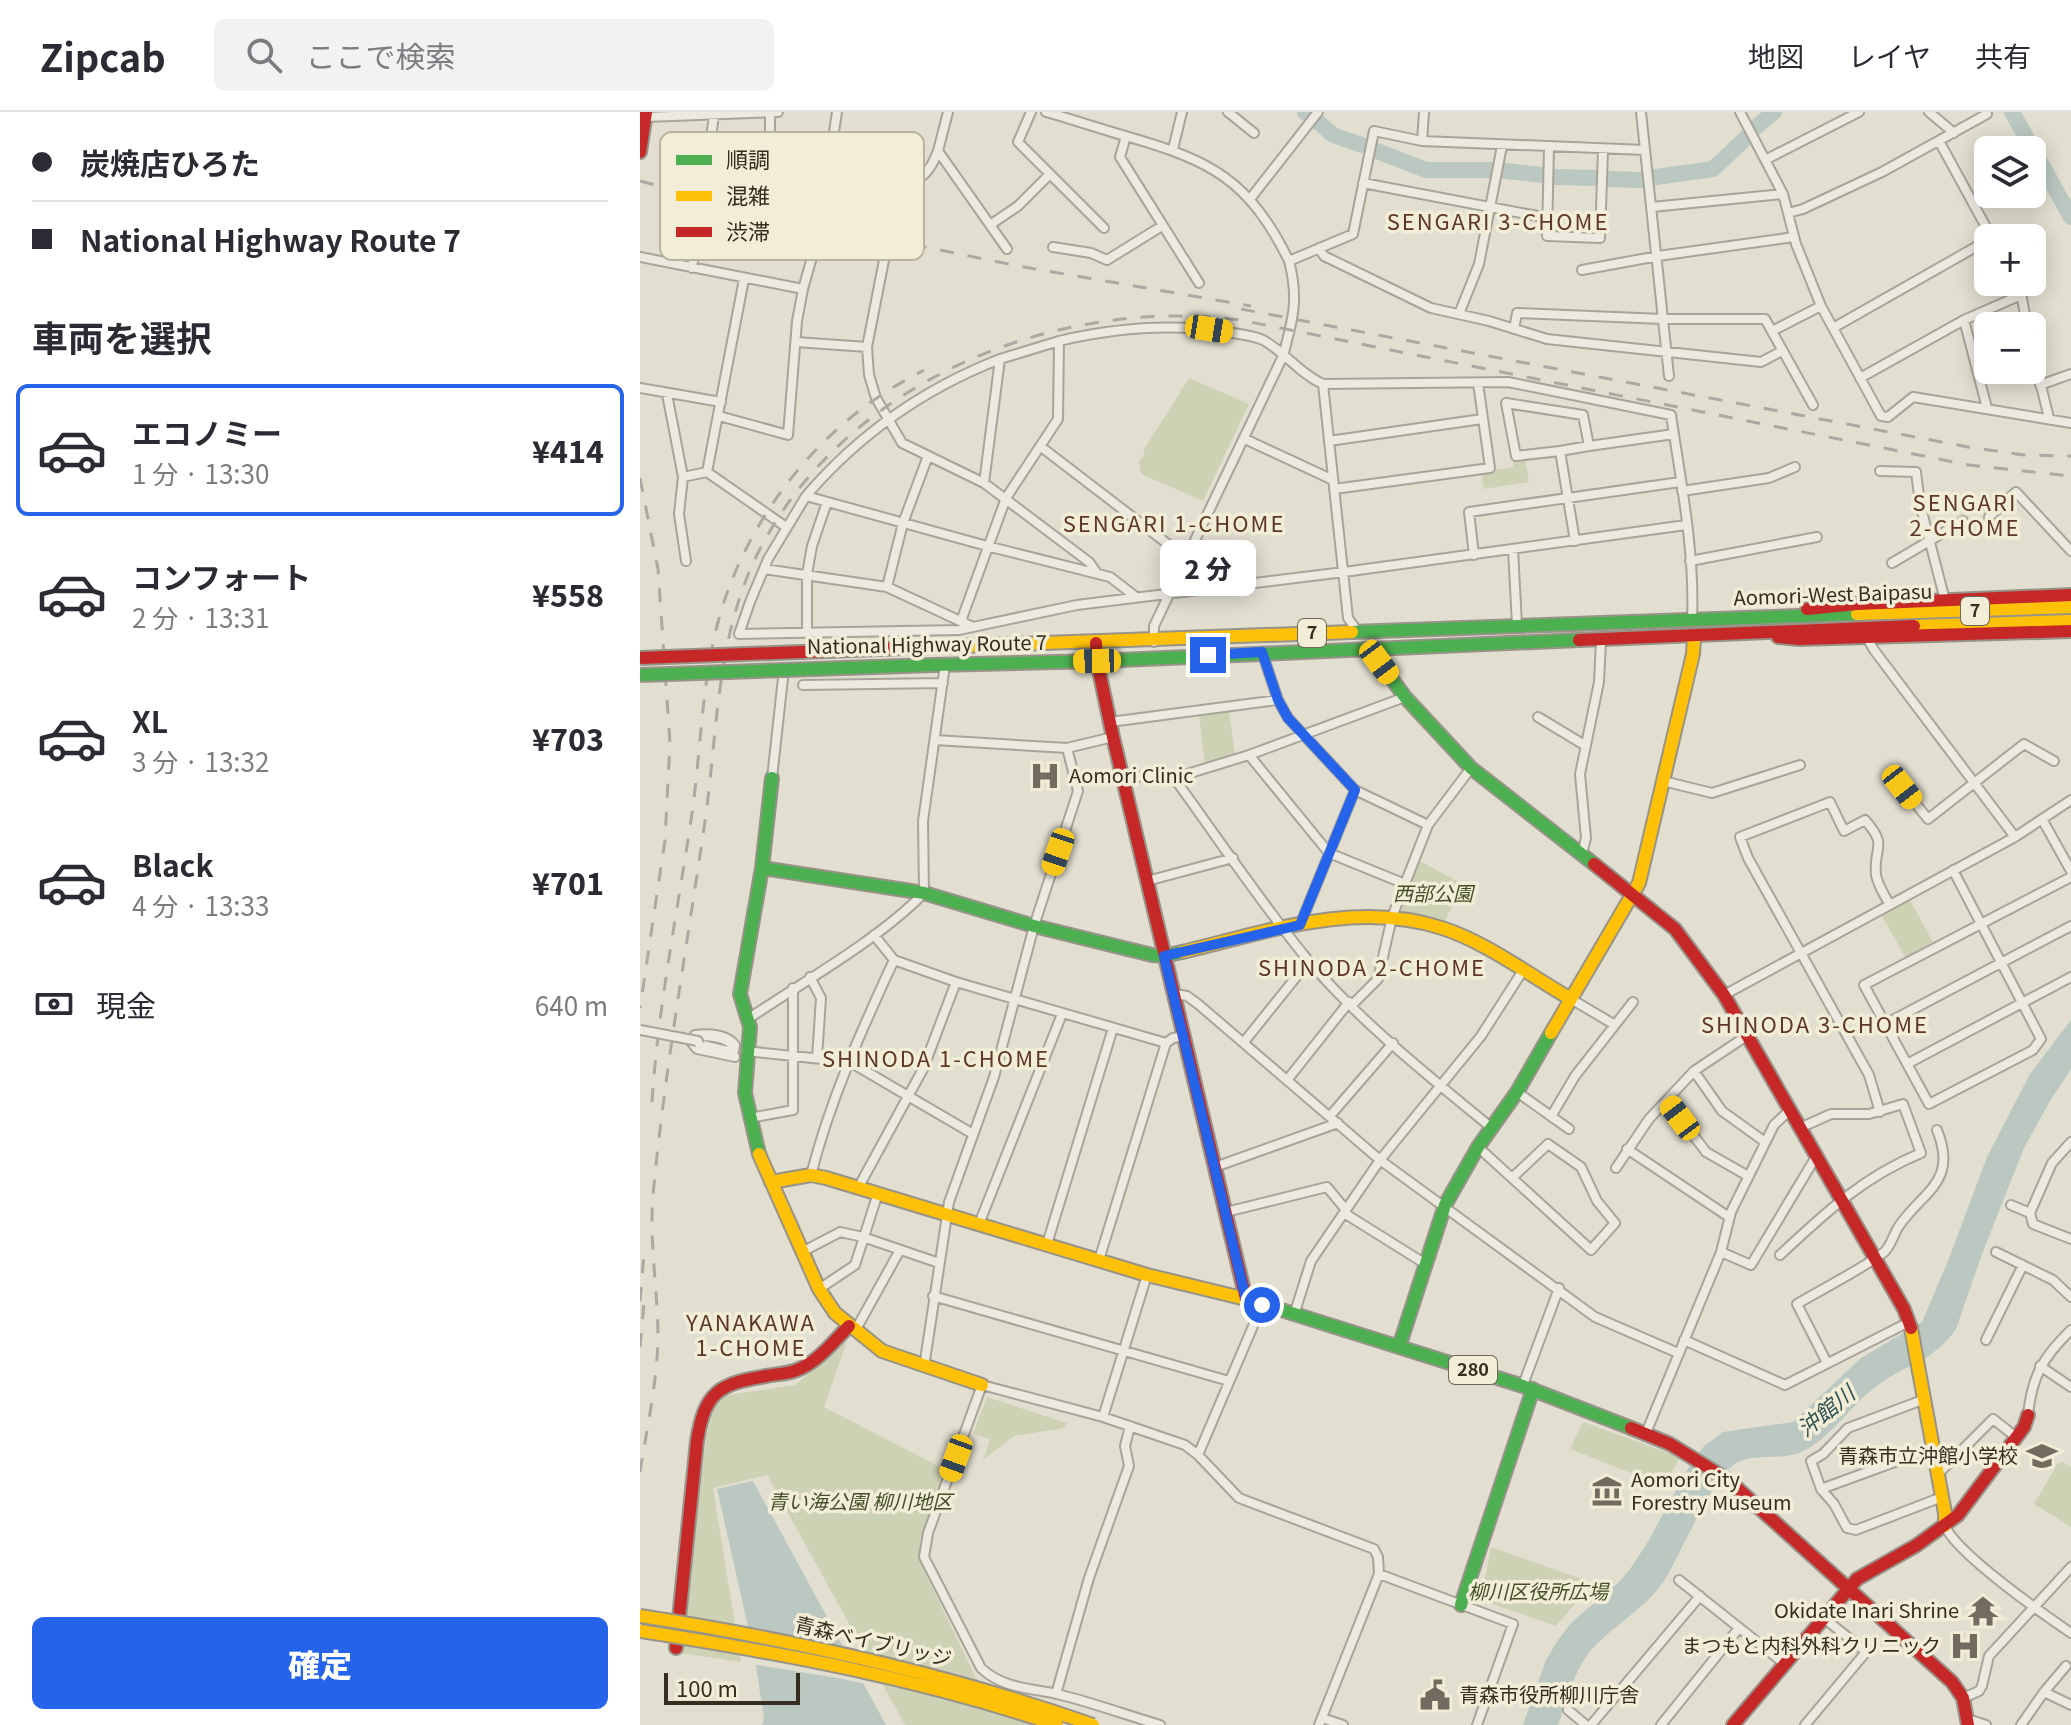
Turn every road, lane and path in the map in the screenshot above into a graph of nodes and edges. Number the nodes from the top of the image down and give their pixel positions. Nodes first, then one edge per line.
1 (778, 112) edge
2 (837, 112) edge
3 (948, 112) edge
4 (1031, 112) edge
5 (1046, 112) edge
6 (1084, 112) edge
7 (1182, 112) edge
8 (1228, 112) edge
9 (1318, 112) edge
10 (1424, 112) edge
11 (1641, 112) edge
12 (1740, 112) edge
13 (1859, 112) edge
14 (1929, 112) edge
15 (770, 113) edge
16 (646, 114) edge
17 (1987, 114) edge
18 (714, 115) junction
19 (1838, 116) edge
20 (1087, 123) junction
21 (712, 132) edge
22 (834, 132) edge
23 (1254, 133) dead end
24 (1954, 133) junction
25 (1126, 136) junction
26 (1422, 141) junction
27 (1939, 141) junction
28 (1502, 146) junction
29 (1549, 147) junction
30 (1173, 149) junction
31 (1603, 150) junction
32 (1645, 150) junction
33 (938, 151) junction
34 (640, 152) edge
35 (1767, 159) junction
36 (1050, 174) junction
37 (924, 176) edge
38 (1363, 183) junction
39 (1783, 194) junction
40 (1250, 199) junction
41 (1652, 207) junction
42 (1491, 208) junction
43 (1788, 213) junction
44 (1548, 218) junction
45 (1982, 224) edge
46 (990, 225) junction
47 (1162, 226) junction
48 (1104, 228) dead end
49 (1794, 237) junction
50 (1053, 247) dead end
51 (1319, 248) junction
52 (1974, 248) edge
53 (1007, 249) dead end
54 (1658, 256) junction
55 (640, 257) edge
56 (693, 260) edge
57 (811, 260) edge
58 (884, 260) edge
59 (1289, 261) junction
60 (692, 268) junction
61 (1582, 270) dead end
62 (744, 279) junction
63 (1199, 283) dead end
64 (803, 289) junction
65 (2019, 296) edge
66 (1821, 306) junction
67 (1459, 314) junction
68 (1663, 319) junction
69 (1964, 320) junction
70 (1833, 328) junction
71 (1514, 329) junction
72 (1772, 331) junction
73 (1059, 341) junction
74 (796, 342) junction
75 (867, 347) junction
76 (1666, 351) junction
77 (1782, 351) junction
78 (1283, 356) junction
79 (1000, 359) junction
80 (2071, 374) edge
81 (1669, 376) dead end
82 (1860, 378) junction
83 (1478, 383) junction
84 (1323, 384) junction
85 (2040, 385) joint
86 (640, 388) edge
87 (667, 394) junction
88 (721, 402) junction
89 (1813, 405) dead end
90 (1987, 408) junction
91 (719, 416) junction
92 (2049, 418) junction
93 (889, 419) junction
94 (1482, 419) junction
95 (2071, 423) edge
96 (1674, 434) junction
97 (1245, 439) junction
98 (1329, 441) junction
99 (1040, 446) junction
100 (1589, 446) junction
101 (1560, 451) junction
102 (928, 456) junction
103 (1795, 467) dead end
104 (1880, 471) dead end
105 (707, 472) junction
106 (683, 477) junction
107 (984, 483) junction
108 (1334, 484) junction
109 (1681, 486) junction
110 (806, 496) junction
111 (1006, 498) junction
112 (1568, 498) junction
113 (827, 502) junction
114 (1989, 517) dead end
115 (1963, 521) dead end
116 (903, 523) junction
117 (1686, 525) junction
118 (786, 527) junction
119 (1817, 537) dead end
120 (1575, 541) junction
121 (1930, 541) junction
122 (987, 546) junction
123 (1513, 549) junction
124 (2071, 551) edge
125 (1474, 555) junction
126 (1186, 558) junction
127 (686, 561) dead end
128 (1690, 561) junction
129 (1892, 563) dead end
130 (764, 569) junction
131 (1344, 572) junction
132 (1098, 573) junction
133 (807, 574) junction
134 (887, 587) junction
135 (1169, 594) junction
136 (2071, 595) edge
137 (1136, 597) junction
138 (1945, 600) junction
139 (2071, 607) edge
140 (1692, 619) junction
141 (1879, 620) junction
142 (961, 621) junction
143 (2071, 621) edge
144 (984, 625) junction
145 (1517, 625) junction
146 (973, 627) junction
147 (1357, 631) junction
148 (2071, 631) edge
149 (807, 632) junction
150 (1757, 634) junction
151 (1694, 637) junction
152 (1867, 638) junction
153 (1154, 640) junction
154 (1601, 641) junction
155 (1096, 643) junction
156 (984, 646) junction
157 (1370, 649) junction
158 (1262, 652) junction
159 (640, 658) edge
160 (1155, 658) junction
161 (1097, 661) junction
162 (939, 665) junction
163 (784, 669) junction
164 (640, 675) edge
165 (943, 683) junction
166 (803, 685) dead end
167 (1405, 697) junction
168 (1278, 700) junction
169 (1538, 717) dead end
170 (1110, 722) junction
171 (1304, 735) junction
172 (1113, 737) junction
173 (935, 740) junction
174 (1586, 746) junction
175 (1067, 748) junction
176 (1249, 755) junction
177 (2054, 761) dead end
178 (1800, 765) dead end
179 (1471, 768) junction
180 (1122, 776) junction
181 (772, 778) joint
182 (1174, 778) junction
183 (1663, 781) junction
184 (1976, 783) junction
185 (1902, 787) dead end
186 (1355, 790) junction
187 (2071, 800) edge
188 (2042, 819) junction
189 (1428, 825) junction
190 (2015, 837) junction
191 (1329, 853) junction
192 (1582, 854) junction
193 (1233, 858) junction
194 (762, 868) junction
195 (1953, 870) junction
196 (2071, 874) edge
197 (1147, 881) junction
198 (1405, 884) junction
199 (924, 893) junction
200 (1633, 895) junction
201 (1890, 905) junction
202 (1392, 917) junction
203 (1981, 923) junction
204 (1300, 925) junction
205 (1034, 926) junction
206 (2071, 926) edge
207 (1283, 928) junction
208 (874, 935) junction
209 (1800, 953) junction
210 (1164, 956) junction
211 (894, 960) junction
212 (1309, 961) junction
213 (2001, 963) junction
214 (1522, 972) junction
215 (810, 977) junction
216 (2071, 977) edge
217 (956, 982) junction
218 (793, 988) junction
219 (1174, 994) junction
220 (1724, 995) junction
221 (1571, 999) junction
222 (1014, 1000) junction
223 (1633, 1002) dead end
224 (2022, 1003) junction
225 (1351, 1004) junction
226 (1062, 1014) junction
227 (748, 1019) junction
228 (1885, 1024) junction
229 (1615, 1025) junction
230 (1113, 1028) junction
231 (640, 1030) edge
232 (1748, 1035) junction
233 (1185, 1036) junction
234 (1244, 1042) junction
235 (1166, 1043) junction
236 (1393, 1043) junction
237 (740, 1054) junction
238 (795, 1055) junction
239 (817, 1058) junction
240 (850, 1062) junction
241 (1907, 1064) junction
242 (1694, 1071) junction
243 (1288, 1079) junction
244 (1439, 1085) junction
245 (1517, 1092) junction
246 (907, 1097) junction
247 (1667, 1100) junction
248 (1791, 1109) junction
249 (1880, 1112) junction
250 (1552, 1115) junction
251 (1330, 1116) junction
252 (750, 1118) junction
253 (1338, 1123) junction
254 (1802, 1127) junction
255 (1493, 1129) junction
256 (1569, 1129) dead end
257 (1937, 1130) dead end
258 (973, 1134) junction
259 (1765, 1142) junction
260 (2071, 1142) edge
261 (1478, 1147) junction
262 (1627, 1149) junction
263 (1817, 1154) junction
264 (1380, 1160) junction
265 (1215, 1167) junction
266 (1616, 1168) dead end
267 (811, 1175) junction
268 (1748, 1176) junction
269 (1513, 1177) junction
270 (771, 1182) junction
271 (858, 1188) junction
272 (878, 1193) junction
273 (1841, 1198) junction
274 (1445, 1205) junction
275 (2011, 1205) dead end
276 (1345, 1211) junction
277 (1226, 1212) junction
278 (2030, 1213) junction
279 (946, 1214) junction
280 (1729, 1217) junction
281 (979, 1224) junction
282 (863, 1237) junction
283 (2070, 1237) edge
284 (1047, 1244) junction
285 (900, 1250) junction
286 (802, 1252) junction
287 (1721, 1252) junction
288 (1996, 1252) dead end
289 (1780, 1255) dead end
290 (1875, 1258) junction
291 (1099, 1260) junction
292 (939, 1263) junction
293 (1424, 1263) junction
294 (2023, 1265) junction
295 (1147, 1275) junction
296 (1559, 1288) junction
297 (819, 1289) junction
298 (933, 1296) junction
299 (2071, 1297) edge
300 (1246, 1299) junction
301 (1262, 1305) junction
302 (1294, 1315) junction
303 (1910, 1325) junction
304 (852, 1328) junction
305 (2071, 1330) edge
306 (1684, 1340) junction
307 (1986, 1340) dead end
308 (1399, 1347) junction
309 (1123, 1351) junction
310 (1678, 1353) junction
311 (1827, 1363) junction
312 (2040, 1366) junction
313 (924, 1367) junction
314 (1229, 1381) junction
315 (982, 1385) junction
316 (1528, 1387) junction
317 (2071, 1387) edge
318 (1925, 1399) junction
319 (2028, 1415) joint
320 (1103, 1417) junction
321 (1130, 1426) junction
322 (1646, 1433) junction
323 (2016, 1437) junction
324 (1933, 1448) junction
325 (1198, 1455) junction
326 (1938, 1474) junction
327 (1821, 1489) junction
328 (1942, 1497) junction
329 (1945, 1526) junction
330 (2071, 1567) edge
331 (1379, 1574) junction
332 (1679, 1580) dead end
333 (1848, 1588) junction
334 (1700, 1596) junction
335 (1461, 1605) junction
336 (2035, 1609) junction
337 (640, 1616) edge
338 (1824, 1618) junction
339 (1739, 1628) junction
340 (640, 1631) edge
341 (2071, 1633) edge
342 (676, 1648) dead end
343 (1785, 1664) junction
344 (2066, 1666) dead end
345 (1029, 1690) junction
346 (2044, 1692) junction
347 (1056, 1694) junction
348 (1963, 1698) junction
349 (2071, 1705) edge
350 (1568, 1710) dead end
351 (1321, 1721) edge
352 (1968, 1722) edge
353 (1664, 1724) edge
354 (1020, 1725) edge
355 (1057, 1725) edge
356 (1093, 1725) edge
357 (1160, 1725) edge
358 (1343, 1725) edge
359 (1477, 1725) edge
360 (1589, 1725) edge
361 (1733, 1725) edge
362 (1805, 1725) edge
363 (1986, 1725) edge
364 (2021, 1725) edge

1 - 15 street
2 - 22 street
3 - 33 street
4 - 36 street
5 - 20 street
6 - 20 street
7 - 30 street
8 - 23 street
9 - 40 street
10 - 26 street
11 - 32 street
12 - 35 street
13 - 19 street
14 - 24 street
15 - 18 street
16 - 18 street
16 - 34 main road
17 - 24 street
18 - 21 street
19 - 35 street
20 - 25 street
24 - 27 street
25 - 30 street
25 - 47 street
26 - 28 street
26 - 38 street
27 - 43 street
27 - 45 street
28 - 29 street
28 - 42 street
29 - 31 street
29 - 44 street
30 - 40 street
31 - 32 street
31 - 44 street
32 - 41 street
33 - 37 street
33 - 46 street
35 - 39 street
36 - 46 street
36 - 48 street
38 - 42 street
38 - 51 street
39 - 41 street
39 - 43 street
40 - 59 street
41 - 54 street
42 - 44 street
42 - 67 street
43 - 49 street
46 - 53 street
47 - 50 street
47 - 63 street
49 - 54 street
49 - 66 street
51 - 59 street
51 - 67 street
52 - 70 street
54 - 61 street
54 - 68 street
55 - 60 street
56 - 60 street
57 - 64 street
58 - 75 street
59 - 78 street
60 - 62 street
62 - 64 street
62 - 88 street
64 - 74 street
65 - 69 street
66 - 70 street
66 - 72 street
67 - 71 street
68 - 71 street
68 - 72 street
68 - 76 street
69 - 82 street
69 - 90 street
70 - 82 street
71 - 76 street
72 - 77 street
73 - 78 street
73 - 79 street
73 - 99 street
74 - 75 street
74 - 91 street
75 - 93 street
76 - 77 street
76 - 81 street
77 - 89 street
78 - 84 street
78 - 97 street
79 - 93 street
79 - 107 street
80 - 85 street
82 - 90 street
83 - 84 street
83 - 94 street
83 - 96 street
84 - 98 street
85 - 92 street
86 - 87 street
87 - 88 street
87 - 106 street
88 - 91 street
90 - 92 street
91 - 105 street
92 - 95 street
93 - 102 street
93 - 110 street
94 - 98 street
94 - 108 street
96 - 100 street
96 - 109 street
97 - 108 street
97 - 126 street
98 - 108 street
99 - 111 street
99 - 126 street
100 - 101 street
100 - 101 street
101 - 112 street
102 - 107 street
102 - 116 street
103 - 109 street
104 - 121 street
105 - 106 street
105 - 118 street
106 - 127 street
107 - 111 street
108 - 131 street
109 - 112 street
109 - 117 street
110 - 113 street
110 - 118 street
111 - 122 street
111 - 132 street
112 - 120 street
112 - 125 street
113 - 116 street
113 - 133 street
114 - 124 street
115 - 121 street
116 - 122 street
116 - 134 street
117 - 120 street
117 - 128 street
118 - 130 street
119 - 128 street
120 - 123 street
121 - 129 street
121 - 138 street
122 - 132 street
122 - 142 street
123 - 125 street
123 - 145 street
125 - 131 street
126 - 135 street
128 - 140 street
130 - 133 street
130 - 149 street
131 - 135 street
131 - 147 street
132 - 137 street
133 - 134 street
133 - 149 street
134 - 142 street
135 - 137 street
135 - 153 street
136 - 138 main road
137 - 144 street
138 - 140 main road
139 - 141 main road, Aomori-West Baipasu / 7
140 - 141 main road, Aomori-West Baipasu / 7
140 - 145 main road, National Highway Route 7 / 7
140 - 151 street
141 - 143 main road, Aomori-West Baipasu / 7
141 - 150 main road, Aomori-West Baipasu / 7
142 - 146 street
144 - 146 street
144 - 156 street
145 - 147 main road, National Highway Route 7 / 7
146 - 149 street
147 - 153 main road, National Highway Route 7 / 7
147 - 157 street
148 - 152 main road
150 - 151 main road, Aomori-West Baipasu / 7
150 - 152 main road
151 - 154 main road, National Highway Route 7 / 7
151 - 183 main road
152 - 184 street
153 - 155 main road, National Highway Route 7 / 7
153 - 160 street
154 - 157 main road, National Highway Route 7 / 7
154 - 174 street
155 - 156 main road, National Highway Route 7 / 7
155 - 161 main road
156 - 159 main road, National Highway Route 7 / 7, bridge
157 - 158 main road, National Highway Route 7 / 7
157 - 167 main road
158 - 160 main road, National Highway Route 7 / 7
158 - 168 street
160 - 161 main road, National Highway Route 7 / 7
161 - 162 main road, National Highway Route 7 / 7
161 - 170 main road
162 - 163 main road, National Highway Route 7 / 7, bridge
162 - 165 street
163 - 164 main road, National Highway Route 7 / 7, bridge
163 - 181 street
165 - 166 street
165 - 173 street
167 - 171 street
167 - 179 main road
168 - 170 street
168 - 171 street
169 - 174 street
170 - 172 main road
171 - 176 street
171 - 186 street
172 - 175 street
172 - 180 main road
173 - 175 street
173 - 199 street
174 - 192 street
175 - 205 street
176 - 182 street
176 - 191 street
177 - 184 street
178 - 183 street
179 - 189 street
179 - 192 main road
180 - 182 street
180 - 197 main road
181 - 194 main road
182 - 193 street
183 - 200 main road
184 - 185 street
184 - 190 street
186 - 189 street
186 - 191 street
187 - 188 street
188 - 190 street
188 - 196 street
189 - 198 street
190 - 195 street
191 - 198 street
191 - 204 street
192 - 200 main road
193 - 197 street
193 - 207 street
194 - 199 main road
194 - 227 main road
195 - 201 street
195 - 203 street
196 - 203 street
197 - 210 main road
198 - 202 street
199 - 205 main road
199 - 208 street
200 - 220 main road
200 - 221 main road
201 - 209 street
201 - 209 street
202 - 204 main road
202 - 214 main road
202 - 225 street
203 - 213 street
203 - 228 street
204 - 207 main road
205 - 210 main road
205 - 222 street
206 - 213 street
207 - 210 main road
207 - 212 street
208 - 211 street
208 - 215 street
209 - 220 street
209 - 249 street
210 - 219 main road
211 - 217 street
211 - 240 street
212 - 225 street
212 - 234 street
213 - 224 street
213 - 228 street
214 - 221 main road
214 - 244 street
215 - 218 street
215 - 239 street
216 - 224 street
217 - 222 street
217 - 246 street
218 - 227 street
218 - 238 street
219 - 233 main road
219 - 234 street
220 - 232 main road
221 - 229 street
221 - 245 main road
222 - 226 street
222 - 258 street
223 - 229 street
224 - 241 street
224 - 241 street
225 - 236 street
225 - 243 street
226 - 230 street
226 - 281 street
227 - 237 main road
228 - 241 street
229 - 250 street
230 - 235 street
230 - 284 street
231 - 237 street, bridge
232 - 242 street
232 - 248 main road
233 - 235 street
233 - 265 main road
234 - 243 street
235 - 291 street
236 - 244 street
236 - 251 street
237 - 238 street
237 - 252 main road
238 - 239 street
238 - 252 street
239 - 240 street
240 - 246 street
240 - 267 street
242 - 247 street
242 - 259 street
243 - 251 street
244 - 255 street
244 - 264 street
245 - 250 street
245 - 255 main road
246 - 258 street
246 - 271 street
247 - 262 street
247 - 268 street
248 - 254 main road
248 - 259 street
249 - 254 street
249 - 273 street
250 - 256 street
251 - 253 street
252 - 270 main road
253 - 264 street
253 - 265 street
254 - 263 main road
255 - 261 main road
257 - 290 street
258 - 279 street
259 - 268 street
260 - 278 street
261 - 269 street
261 - 274 main road
262 - 266 street
262 - 280 street
263 - 273 main road
263 - 287 street
264 - 274 street
264 - 276 street
265 - 277 main road
267 - 270 main road
267 - 271 main road
268 - 280 street
269 - 269 street
270 - 286 main road
271 - 272 main road
272 - 279 main road
272 - 282 street
273 - 289 street
273 - 290 main road
274 - 293 main road
274 - 296 street
275 - 278 street
276 - 277 street
276 - 293 street
276 - 302 street
277 - 300 main road
278 - 283 street
279 - 281 main road
279 - 292 street
280 - 287 street
281 - 284 main road
282 - 285 street
282 - 286 street
282 - 297 street
284 - 291 main road
285 - 292 street
285 - 304 street
286 - 297 main road
287 - 306 street
288 - 294 street
290 - 303 main road
290 - 311 street
291 - 295 main road
292 - 298 street
293 - 308 main road
294 - 299 street
294 - 307 street
295 - 300 main road
295 - 309 street
296 - 310 street
296 - 316 street
297 - 304 main road
298 - 309 street
298 - 313 street
300 - 301 main road, 280
301 - 302 main road, 280
301 - 314 street
302 - 308 main road, 280
303 - 311 street
303 - 318 main road
304 - 313 main road
304 - 342 main road
305 - 312 street
306 - 310 street
306 - 311 street
308 - 316 main road, 280
309 - 314 street
309 - 320 street
310 - 322 street
312 - 317 street
312 - 319 street
313 - 315 main road
314 - 325 street
315 - 320 street
315 - 345 street
316 - 322 main road, 280
316 - 335 main road
318 - 324 main road
318 - 327 street
319 - 323 main road
320 - 321 street
321 - 325 street
321 - 347 street
322 - 333 main road, 280
323 - 326 street
323 - 329 main road
324 - 326 main road
324 - 327 street
325 - 331 street
326 - 328 main road
327 - 328 street
328 - 329 main road
329 - 333 main road
329 - 336 street
330 - 336 street
331 - 335 street
331 - 351 street
332 - 334 street
333 - 338 main road
333 - 348 main road, 280
334 - 339 street
334 - 360 street
335 - 359 street
336 - 341 street
336 - 348 street
337 - 356 main road, 青森ベイブリッジ, bridge
338 - 343 main road
338 - 362 street
339 - 343 street
339 - 353 street
340 - 355 main road, 青森ベイブリッジ, bridge
343 - 361 main road
344 - 346 street
345 - 347 street
345 - 354 street
346 - 349 street
346 - 364 street
347 - 357 street
348 - 352 main road, 280
350 - 360 street
351 - 358 street
352 - 363 street

